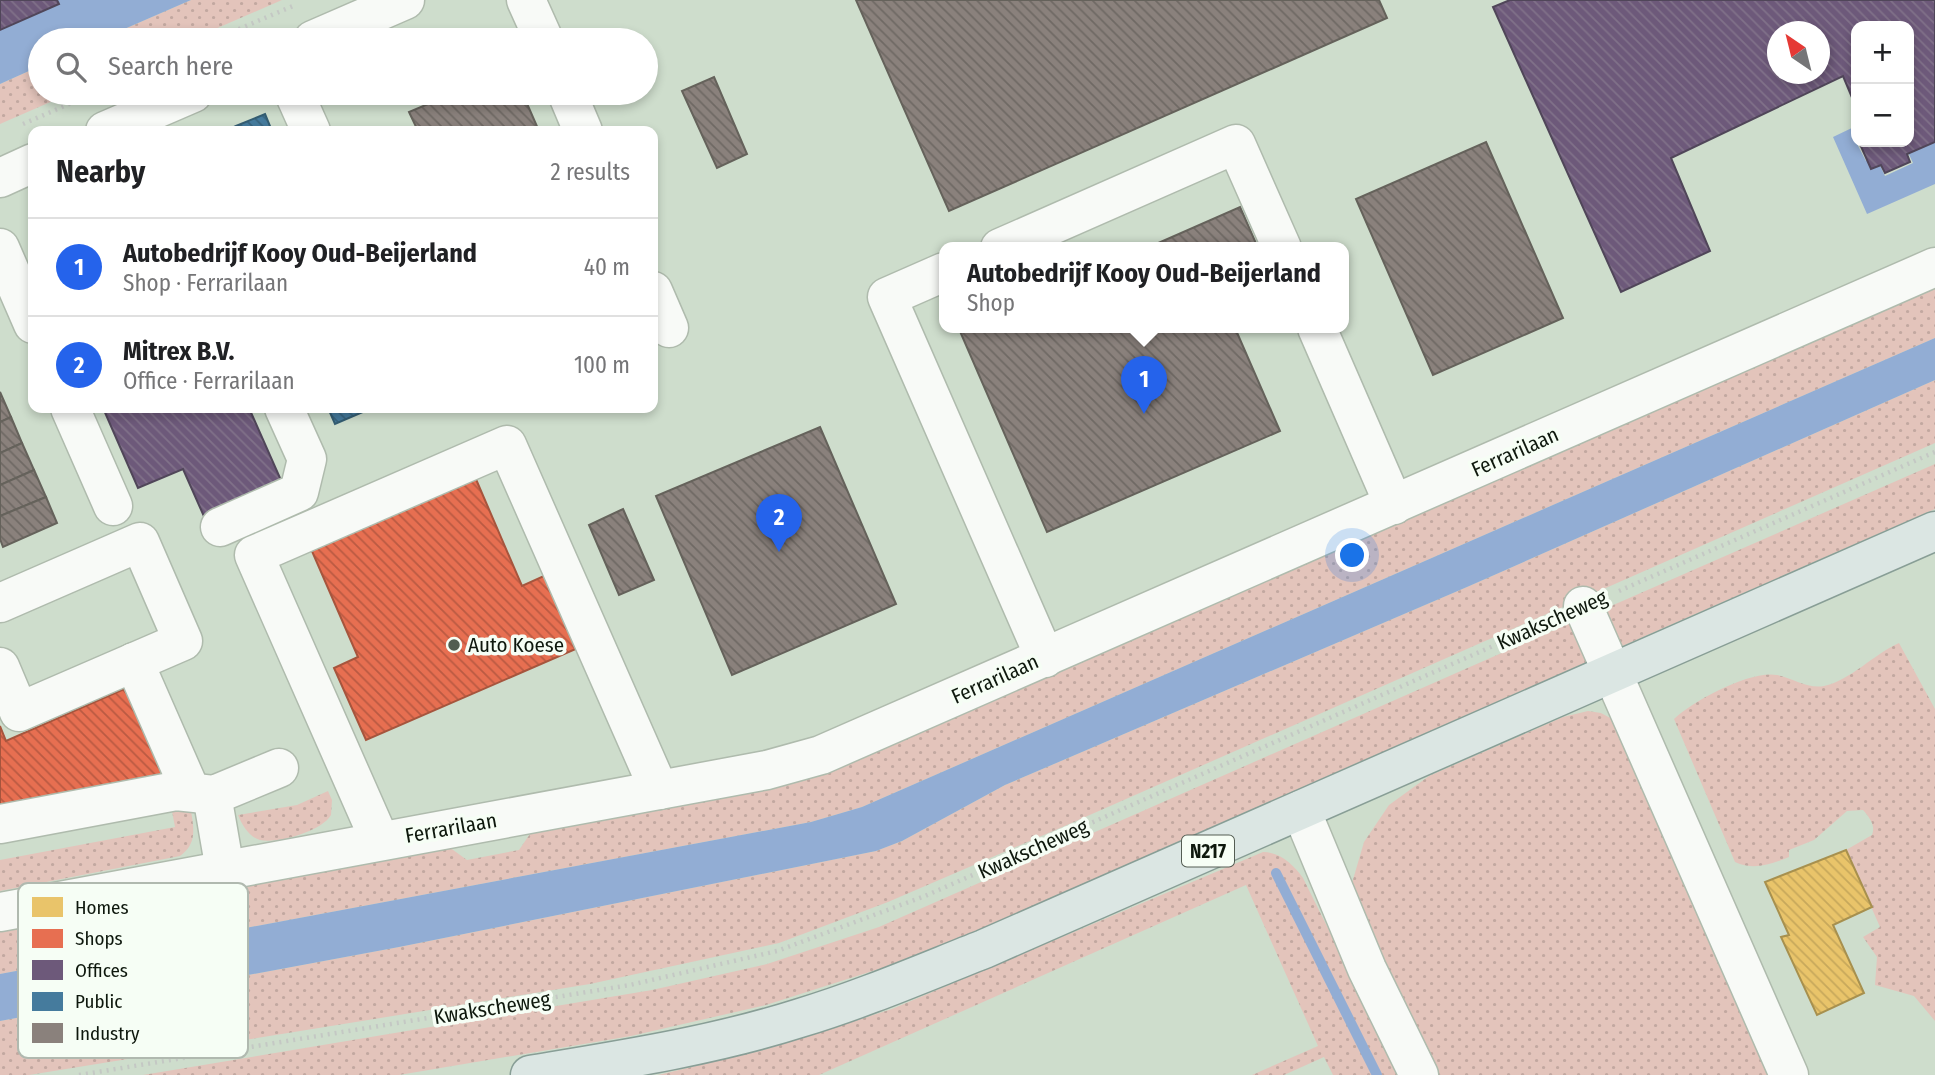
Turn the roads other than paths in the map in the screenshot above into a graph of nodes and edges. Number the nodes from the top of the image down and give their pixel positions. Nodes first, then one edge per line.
1 (405, 0) edge
2 (526, 0) edge
3 (341, 28) edge
4 (539, 28) edge
5 (178, 105) edge
6 (299, 105) edge
7 (572, 105) edge
8 (159, 120) edge
9 (130, 126) edge
10 (309, 126) edge
11 (581, 126) edge
12 (28, 165) edge
13 (0, 178) edge
14 (1014, 242) edge
15 (1279, 242) edge
16 (14, 258) edge
17 (1935, 267) edge
18 (939, 274) edge
19 (658, 303) edge
20 (28, 307) edge
21 (669, 328) dead end
22 (1319, 333) edge
23 (72, 413) edge
24 (286, 413) edge
25 (1394, 505) junction
26 (113, 506) dead end
27 (220, 527) dead end
28 (1935, 531) edge
29 (0, 603) edge
30 (1583, 607) road end
31 (1045, 658) junction
32 (134, 662) junction
33 (0, 667) edge
34 (1612, 674) junction
35 (279, 768) dead end
36 (659, 790) junction
37 (201, 793) junction
38 (1301, 810) junction
39 (0, 824) edge
40 (380, 841) junction
41 (225, 870) junction
42 (155, 883) edge
43 (18, 909) edge
44 (0, 912) edge
45 (530, 1075) edge
46 (1419, 1075) edge
47 (1789, 1075) edge

1 - 3 street
2 - 4 street
5 - 8 street
6 - 10 street
7 - 11 street
8 - 9 street
12 - 13 street
14 - 15 street
16 - 20 street
17 - 25 street, Ferrarilaan
18 - 31 street
19 - 21 street
22 - 25 street
23 - 26 street
24 - 27 street
25 - 31 street, Ferrarilaan
28 - 34 main road, N217
29 - 32 street
30 - 34 street
31 - 36 street, Ferrarilaan
32 - 33 street
32 - 37 street
34 - 38 main road, N217
34 - 47 street
35 - 37 street
36 - 40 street, Ferrarilaan
36 - 40 street
37 - 39 street
37 - 41 street
38 - 45 main road, N217
38 - 46 street
40 - 41 street, Ferrarilaan
41 - 42 street, Ferrarilaan
43 - 44 street, Ferrarilaan

